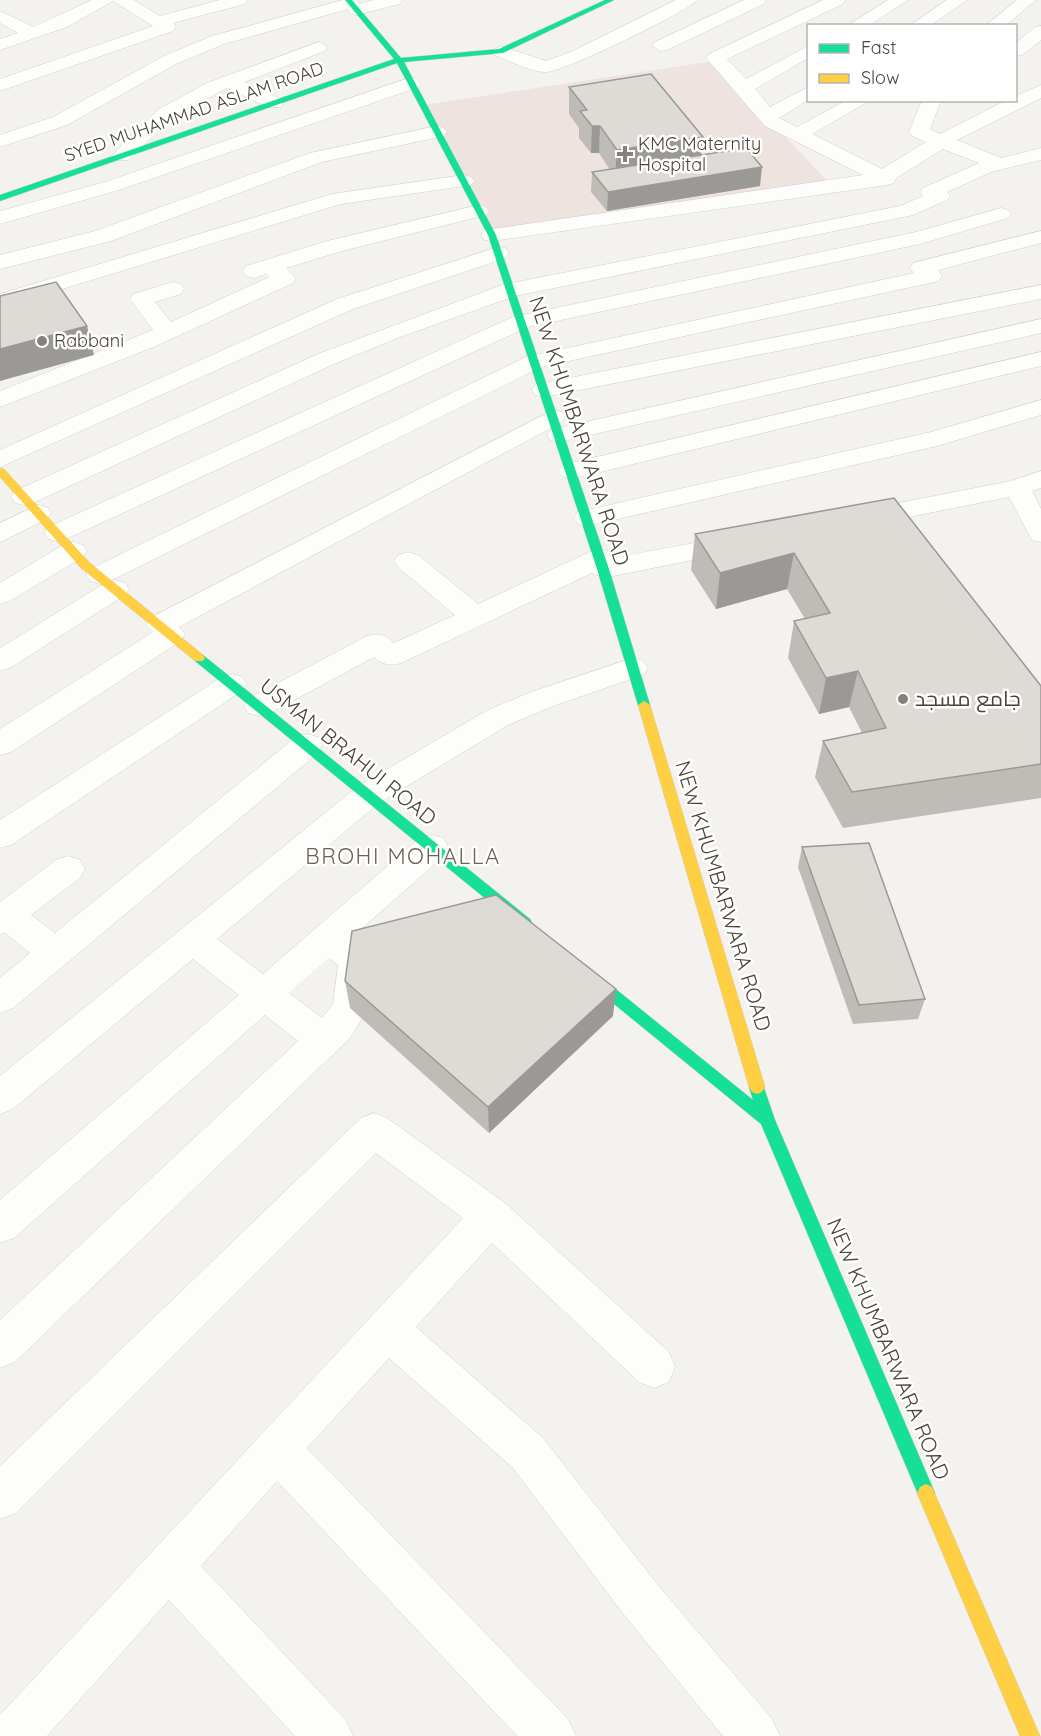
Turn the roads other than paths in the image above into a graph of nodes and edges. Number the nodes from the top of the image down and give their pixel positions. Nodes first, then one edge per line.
1 (105, 0) edge
2 (121, 0) edge
3 (239, 0) edge
4 (394, 0) edge
5 (610, 0) edge
6 (689, 0) edge
7 (758, 0) edge
8 (837, 0) edge
9 (959, 0) edge
10 (1028, 0) edge
11 (351, 4) edge
12 (893, 4) edge
13 (3, 10) edge
14 (921, 23) edge
15 (858, 24) edge
16 (996, 24) edge
17 (158, 26) junction
18 (1041, 31) edge
19 (33, 34) junction
20 (0, 45) edge
21 (320, 46) dead end
22 (661, 46) dead end
23 (1018, 49) edge
24 (192, 51) junction
25 (500, 51) junction
26 (807, 52) edge
27 (1041, 53) edge
28 (399, 60) junction
29 (64, 63) junction
30 (226, 72) junction
31 (412, 83) junction
32 (0, 85) edge
33 (120, 87) junction
34 (744, 88) junction
35 (1041, 91) edge
36 (807, 93) edge
37 (858, 102) edge
38 (931, 102) edge
39 (274, 103) junction
40 (768, 117) junction
41 (437, 132) junction
42 (797, 135) junction
43 (0, 141) edge
44 (940, 141) junction
45 (1041, 154) edge
46 (121, 156) junction
47 (998, 164) junction
48 (882, 178) junction
49 (464, 181) junction
50 (112, 186) junction
51 (935, 194) junction
52 (0, 198) edge
53 (479, 211) junction
54 (1001, 214) junction
55 (0, 218) edge
56 (154, 219) junction
57 (1041, 226) edge
58 (1041, 237) edge
59 (495, 244) junction
60 (0, 261) edge
61 (270, 267) junction
62 (232, 278) dead end
63 (173, 289) dead end
64 (510, 290) junction
65 (1041, 292) edge
66 (0, 301) edge
67 (992, 302) junction
68 (521, 322) junction
69 (1033, 328) edge
70 (167, 332) junction
71 (1041, 359) edge
72 (534, 362) junction
73 (544, 390) junction
74 (0, 400) edge
75 (1041, 407) edge
76 (556, 426) junction
77 (1, 470) edge
78 (571, 471) junction
79 (1029, 484) edge
80 (31, 505) junction
81 (587, 518) junction
82 (833, 524) edge
83 (0, 534) edge
84 (1041, 534) edge
85 (764, 538) edge
86 (65, 542) junction
87 (408, 561) dead end
88 (602, 564) junction
89 (108, 582) junction
90 (0, 595) edge
91 (475, 617) junction
92 (165, 630) junction
93 (0, 662) edge
94 (633, 668) junction
95 (232, 684) junction
96 (259, 706) junction
97 (0, 744) edge
98 (307, 745) junction
99 (368, 795) junction
100 (0, 836) edge
101 (432, 847) junction
102 (68, 869) dead end
103 (4, 919) edge
104 (540, 935) edge
105 (327, 938) junction
106 (193, 940) junction
107 (55, 954) junction
108 (568, 957) edge
109 (264, 994) junction
110 (0, 998) edge
111 (324, 1040) junction
112 (0, 1098) edge
113 (767, 1120) junction
114 (491, 1216) junction
115 (0, 1225) edge
116 (387, 1329) junction
117 (0, 1348) edge
118 (654, 1366) dead end
119 (277, 1449) junction
120 (0, 1497) edge
121 (169, 1566) junction
122 (28, 1731) edge
123 (328, 1736) edge
124 (551, 1736) edge
125 (755, 1736) edge
126 (1030, 1736) edge

1 - 19 street
2 - 17 street
3 - 17 street
4 - 11 street
5 - 25 main road, SYED MUHAMMAD ASLAM ROAD
6 - 25 street
7 - 22 street
8 - 34 street
9 - 14 street
10 - 16 street
11 - 24 street
11 - 28 main road, NEW KHUMBARWARA ROAD
12 - 14 street
12 - 15 street
13 - 19 street
17 - 24 street
17 - 29 street
18 - 23 street
19 - 20 street
21 - 30 street
23 - 27 street
24 - 30 street
24 - 33 street
25 - 28 main road, SYED MUHAMMAD ASLAM ROAD
26 - 34 street
28 - 31 main road, NEW KHUMBARWARA ROAD
28 - 39 main road, SYED MUHAMMAD ASLAM ROAD
29 - 32 street
29 - 33 street
30 - 39 street
30 - 46 street
31 - 41 main road, NEW KHUMBARWARA ROAD
31 - 50 street
33 - 43 street
34 - 40 street
35 - 44 street
36 - 40 street
37 - 42 street
38 - 44 street
39 - 46 main road, SYED MUHAMMAD ASLAM ROAD
40 - 42 street
41 - 49 main road, NEW KHUMBARWARA ROAD
41 - 56 street
42 - 48 street
44 - 47 street
44 - 48 street
45 - 47 street
46 - 52 main road, SYED MUHAMMAD ASLAM ROAD
47 - 51 street
48 - 51 street
48 - 59 street
49 - 53 main road, NEW KHUMBARWARA ROAD
49 - 66 street
50 - 55 street
50 - 56 street
51 - 54 street
51 - 64 street
53 - 59 main road, NEW KHUMBARWARA ROAD
53 - 61 street
54 - 57 street
54 - 68 street
56 - 60 street
58 - 72 street
59 - 64 main road, NEW KHUMBARWARA ROAD
59 - 77 street
61 - 62 street
61 - 70 street
63 - 70 street
64 - 68 main road, NEW KHUMBARWARA ROAD
64 - 80 street
65 - 67 street
67 - 69 street
67 - 73 street
68 - 72 main road, NEW KHUMBARWARA ROAD
68 - 86 street
69 - 76 street
70 - 74 street
71 - 78 street
72 - 73 main road, NEW KHUMBARWARA ROAD
72 - 89 street
73 - 76 main road, NEW KHUMBARWARA ROAD
75 - 81 street
76 - 78 main road, NEW KHUMBARWARA ROAD
76 - 92 street
77 - 80 main road, USMAN BRAHUI ROAD
78 - 81 main road, NEW KHUMBARWARA ROAD
79 - 82 street
79 - 84 street
80 - 83 street
80 - 86 main road, USMAN BRAHUI ROAD
81 - 88 main road, NEW KHUMBARWARA ROAD
85 - 88 street
86 - 89 main road, USMAN BRAHUI ROAD
86 - 90 street
87 - 91 street
88 - 91 street
88 - 94 main road, NEW KHUMBARWARA ROAD
89 - 92 main road, USMAN BRAHUI ROAD
89 - 93 street
91 - 96 street
92 - 95 main road, USMAN BRAHUI ROAD
92 - 97 street
94 - 99 street
94 - 113 main road, NEW KHUMBARWARA ROAD
95 - 96 main road, USMAN BRAHUI ROAD
95 - 100 street
96 - 98 main road, USMAN BRAHUI ROAD
98 - 99 main road, USMAN BRAHUI ROAD
98 - 107 street
99 - 101 main road, USMAN BRAHUI ROAD
99 - 106 street
101 - 104 main road, USMAN BRAHUI ROAD
101 - 105 street
102 - 103 street
103 - 107 street
105 - 109 street
105 - 111 street
106 - 109 street
106 - 112 street
107 - 110 street
108 - 113 main road
109 - 111 street
109 - 115 street
111 - 117 street
113 - 126 main road, NEW KHUMBARWARA ROAD
114 - 116 street
114 - 118 street
114 - 120 street
116 - 119 street
116 - 125 street
119 - 121 street
119 - 124 street
121 - 122 street
121 - 123 street

